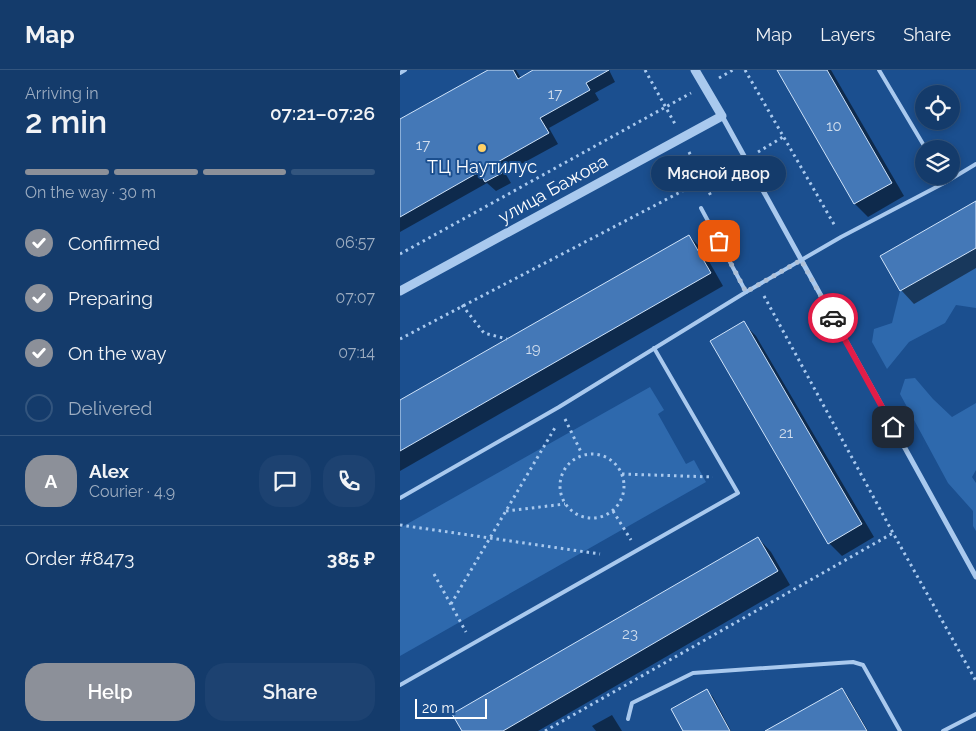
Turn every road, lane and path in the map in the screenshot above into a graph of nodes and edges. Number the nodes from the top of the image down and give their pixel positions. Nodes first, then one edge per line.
1 (404, 70) edge
2 (646, 70) edge
3 (695, 70) edge
4 (734, 70) edge
5 (746, 70) edge
6 (879, 70) edge
7 (400, 72) edge
8 (704, 86) junction
9 (666, 108) junction
10 (722, 116) junction
11 (783, 137) junction
12 (682, 138) junction
13 (921, 140) edge
14 (746, 158) junction
15 (976, 164) edge
16 (960, 174) edge
17 (703, 181) junction
18 (940, 185) edge
19 (712, 198) dead end
20 (701, 208) dead end
21 (841, 237) junction
22 (400, 254) edge
23 (801, 260) junction
24 (758, 285) junction
25 (400, 291) edge
26 (746, 292) junction
27 (462, 305) junction
28 (507, 338) dead end
29 (400, 339) edge
30 (654, 348) junction
31 (582, 454) junction
32 (622, 474) junction
33 (729, 478) junction
34 (400, 498) edge
35 (565, 504) junction
36 (506, 511) junction
37 (613, 511) junction
38 (400, 525) edge
39 (892, 534) junction
40 (490, 538) junction
41 (637, 550) junction
42 (625, 558) junction
43 (434, 574) dead end
44 (976, 577) edge
45 (451, 604) junction
46 (472, 644) junction
47 (976, 681) edge
48 (400, 685) edge
49 (976, 714) edge
50 (628, 719) dead end
51 (545, 731) edge
52 (900, 731) edge
53 (943, 731) edge

1 - 7 lane
2 - 9 path
3 - 8 street
4 - 8 path
5 - 11 path
6 - 13 lane
8 - 9 path
8 - 10 street
9 - 12 path
9 - 22 path
10 - 12 street, улица Бажова
10 - 14 street
11 - 14 path
11 - 21 path
12 - 17 path
12 - 25 street, улица Бажова
14 - 17 path
14 - 23 street
15 - 16 lane
17 - 19 path
17 - 27 path
18 - 21 lane
20 - 26 lane
21 - 23 lane
23 - 24 lane
23 - 44 street
24 - 26 lane
24 - 39 path
26 - 30 lane
27 - 28 path
27 - 29 path
30 - 33 lane
30 - 34 lane
31 - 32 path
31 - 35 path
31 - 36 path
32 - 33 path
32 - 37 path
33 - 41 lane
35 - 36 path
35 - 37 path
36 - 40 path
37 - 41 path
38 - 40 path
39 - 47 path
39 - 51 path
40 - 42 path
40 - 45 path
41 - 42 lane
42 - 46 lane
43 - 45 path
45 - 46 path
46 - 48 lane
49 - 53 lane
50 - 52 lane

